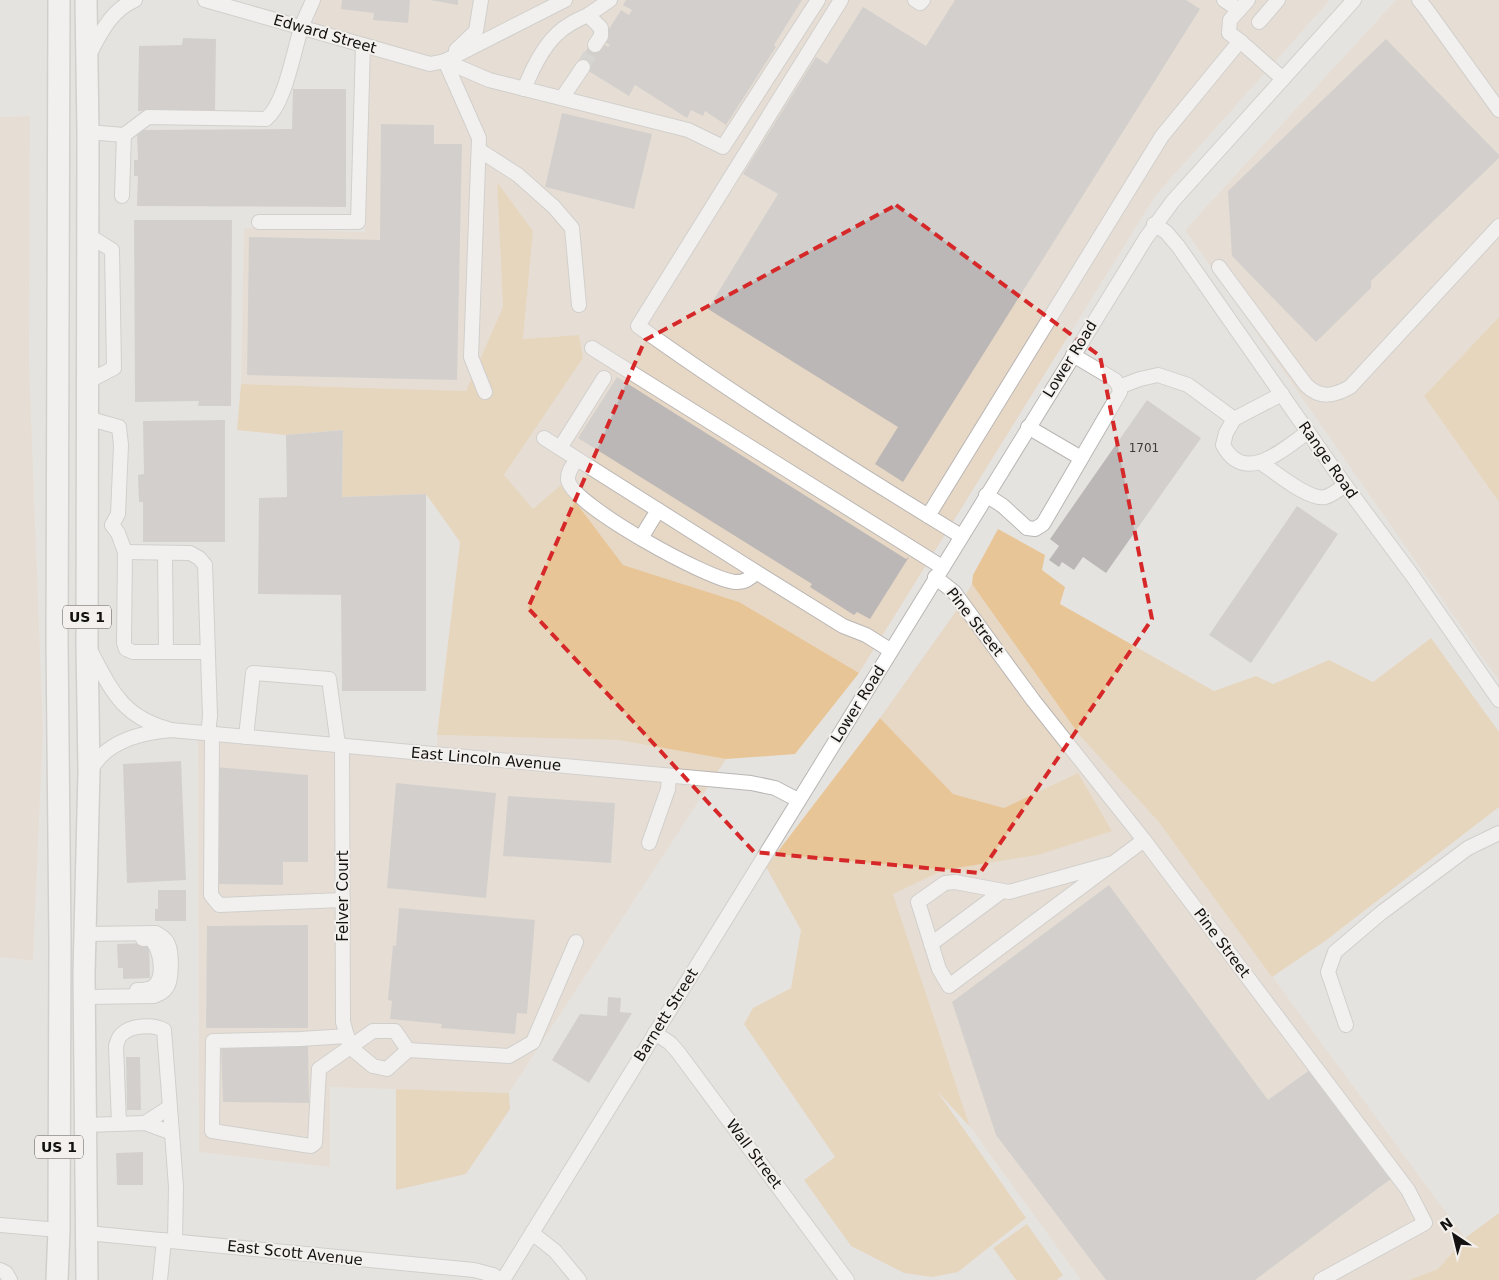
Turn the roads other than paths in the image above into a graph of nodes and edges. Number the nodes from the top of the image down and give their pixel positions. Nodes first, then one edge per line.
1 (59, 0) edge
2 (86, 0) edge
3 (135, 0) edge
4 (313, 0) edge
5 (481, 0) edge
6 (565, 0) edge
7 (610, 0) edge
8 (818, 0) edge
9 (841, 0) edge
10 (915, 0) edge
11 (923, 0) edge
12 (1224, 0) edge
13 (1278, 0) edge
14 (1354, 0) edge
15 (1419, 0) edge
16 (214, 1) edge
17 (1243, 5) edge
18 (588, 15) junction
19 (1259, 22) dead end
20 (302, 27) junction
21 (1240, 42) junction
22 (362, 44) junction
23 (595, 45) tunnel mouth
24 (86, 60) junction
25 (445, 61) junction
26 (583, 68) tunnel mouth
27 (1283, 79) junction
28 (524, 89) junction
29 (562, 98) junction
30 (1499, 110) edge
31 (88, 132) junction
32 (124, 135) junction
33 (479, 150) junction
34 (122, 196) dead end
35 (259, 222) dead end
36 (1154, 224) junction
37 (1499, 226) edge
38 (1219, 267) dead end
39 (579, 304) dead end
40 (592, 348) dead end
41 (1073, 355) junction
42 (604, 378) dead end
43 (1119, 387) junction
44 (485, 392) dead end
45 (1282, 394) junction
46 (87, 418) junction
47 (1234, 419) junction
48 (1028, 427) junction
49 (1308, 432) junction
50 (544, 438) dead end
51 (560, 448) junction
52 (1081, 458) junction
53 (577, 459) junction
54 (1260, 462) junction
55 (1345, 485) junction
56 (986, 495) junction
57 (658, 510) junction
58 (928, 516) junction
59 (112, 525) junction
60 (87, 528) junction
61 (961, 536) junction
62 (641, 538) junction
63 (125, 552) junction
64 (165, 552) junction
65 (756, 572) junction
66 (939, 572) junction
67 (87, 645) junction
68 (890, 650) junction
69 (166, 652) junction
70 (208, 652) junction
71 (1499, 700) edge
72 (171, 730) junction
73 (210, 734) junction
74 (246, 737) junction
75 (340, 745) junction
76 (829, 750) joint
77 (89, 772) junction
78 (669, 776) junction
79 (798, 800) junction
80 (1499, 833) edge
81 (1144, 840) junction
82 (649, 843) dead end
83 (1113, 863) junction
84 (1001, 892) junction
85 (343, 900) junction
86 (85, 934) junction
87 (576, 942) dead end
88 (931, 944) junction
89 (84, 997) junction
90 (1346, 1024) dead end
91 (655, 1033) junction
92 (348, 1041) junction
93 (408, 1050) junction
94 (170, 1107) junction
95 (145, 1123) junction
96 (119, 1124) junction
97 (86, 1125) junction
98 (172, 1133) junction
99 (0, 1225) edge
100 (59, 1230) junction
101 (87, 1233) junction
102 (532, 1233) junction
103 (169, 1241) junction
104 (0, 1270) edge
105 (10, 1280) edge
106 (57, 1280) edge
107 (87, 1280) edge
108 (160, 1280) edge
109 (502, 1280) edge
110 (579, 1280) edge
111 (847, 1280) edge
112 (1321, 1280) edge

1 - 100 highway, US 1
2 - 24 highway, US 1
3 - 24 street
4 - 20 street
5 - 25 street
6 - 25 street
7 - 18 street
8 - 29 street
9 - 58 street
10 - 11 street
12 - 17 street
13 - 19 street
14 - 27 street, Lower Road
15 - 30 street
16 - 20 street, Edward Street
17 - 21 street
18 - 23 street
18 - 28 street
20 - 22 street, Edward Street
20 - 32 street
21 - 27 street
21 - 58 street
22 - 25 street, Edward Street
22 - 35 street
24 - 31 highway, US 1
25 - 28 street
25 - 33 street
26 - 29 street
27 - 36 street, Lower Road
28 - 29 street
31 - 32 street
31 - 46 highway, US 1
32 - 34 street
33 - 39 street
33 - 44 street
36 - 41 street, Lower Road
36 - 45 street, Range Road
37 - 38 street
40 - 66 street, Pine Street
41 - 43 street
41 - 48 street, Lower Road
42 - 51 street
43 - 47 street
43 - 52 street
45 - 47 street
45 - 49 street, Range Road
46 - 59 street
46 - 60 highway, US 1
47 - 54 street
48 - 52 street
48 - 56 street, Lower Road
49 - 54 street
49 - 55 street, Range Road
50 - 51 street
51 - 53 street
52 - 56 street
53 - 57 street
53 - 62 street
54 - 55 street
55 - 71 street, Range Road
56 - 61 street, Lower Road
57 - 62 street
57 - 65 street
58 - 61 street
59 - 60 street
59 - 63 street
60 - 67 highway, US 1
61 - 66 street, Lower Road
62 - 65 street
63 - 64 street
63 - 69 street
64 - 69 street
64 - 70 street
65 - 68 street
66 - 68 street, Lower Road
66 - 81 street, Pine Street
67 - 72 street, East Lincoln Avenue
67 - 77 highway, US 1
68 - 76 street, Lower Road
69 - 70 street
70 - 73 street
72 - 73 street, East Lincoln Avenue
72 - 77 street, East Lincoln Avenue
73 - 74 street, East Lincoln Avenue
73 - 85 street
74 - 75 street, East Lincoln Avenue
74 - 75 street, Felver Court
75 - 78 street, East Lincoln Avenue
75 - 85 street, Felver Court
76 - 79 street, Barnett Street
77 - 86 highway, US 1
78 - 79 street, East Lincoln Avenue
78 - 82 street
79 - 91 street, Barnett Street
80 - 90 street
81 - 83 street
81 - 112 street, Pine Street
83 - 84 street
83 - 88 street
84 - 88 street
84 - 88 street
85 - 92 street, Felver Court
86 - 89 highway, US 1
86 - 89 street
87 - 93 street
89 - 97 highway, US 1
91 - 102 street, Barnett Street
91 - 111 street, Wall Street
92 - 92 street
92 - 93 street
92 - 93 street
94 - 95 street
94 - 96 street
94 - 98 street
95 - 96 street
95 - 98 street
96 - 97 street
97 - 101 highway, US 1
98 - 103 street
99 - 100 street
100 - 106 highway, US 1
101 - 103 street, East Scott Avenue
101 - 107 highway, US 1
102 - 109 street, Barnett Street
102 - 110 street
103 - 108 street
103 - 109 street, East Scott Avenue
104 - 105 street

